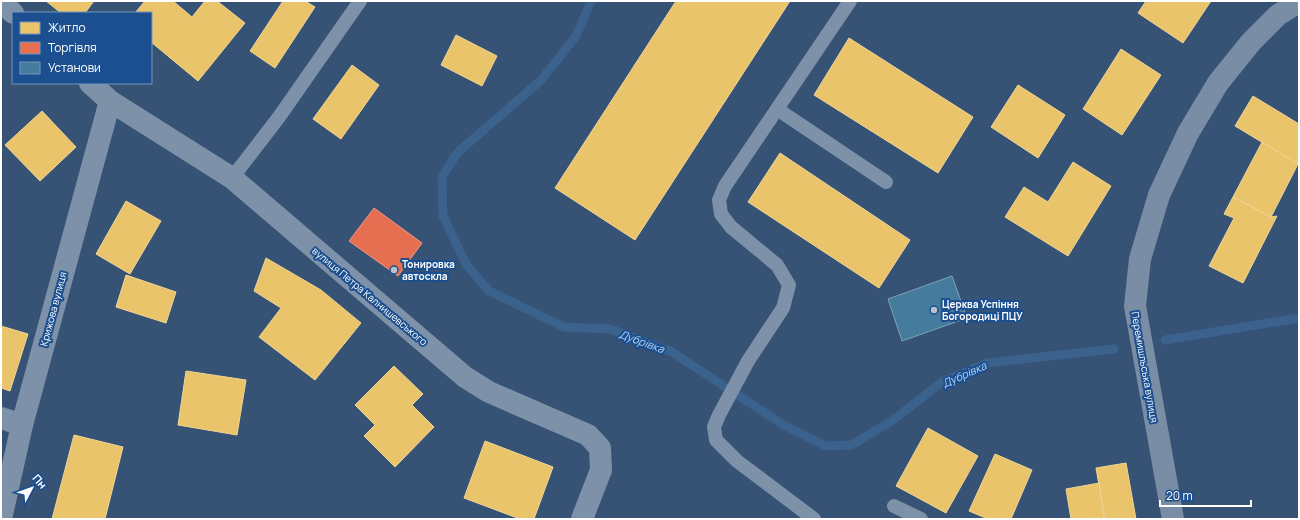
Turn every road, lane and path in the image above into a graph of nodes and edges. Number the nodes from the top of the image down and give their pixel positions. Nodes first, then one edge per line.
1 (360, 1) edge
2 (850, 1) edge
3 (1, 2) edge
4 (1299, 2) edge
5 (12, 12) edge
6 (91, 84) edge
7 (110, 101) junction
8 (777, 109) junction
9 (232, 178) junction
10 (886, 182) dead end
11 (1, 418) edge
12 (22, 425) junction
13 (894, 506) dead end
14 (1, 519) edge
15 (582, 519) edge
16 (814, 519) edge
17 (921, 519) edge
18 (1173, 519) edge

1 - 9 lane
2 - 8 lane
3 - 5 street
4 - 18 main road, Перемишльська вулиця
6 - 7 street, вулиця Петра Калнишевського
7 - 9 street, вулиця Петра Калнишевського
7 - 12 street, Крижова вулиця
8 - 10 lane
8 - 16 lane
9 - 15 street, вулиця Петра Калнишевського
11 - 12 street
12 - 14 street, Крижова вулиця
13 - 17 lane

